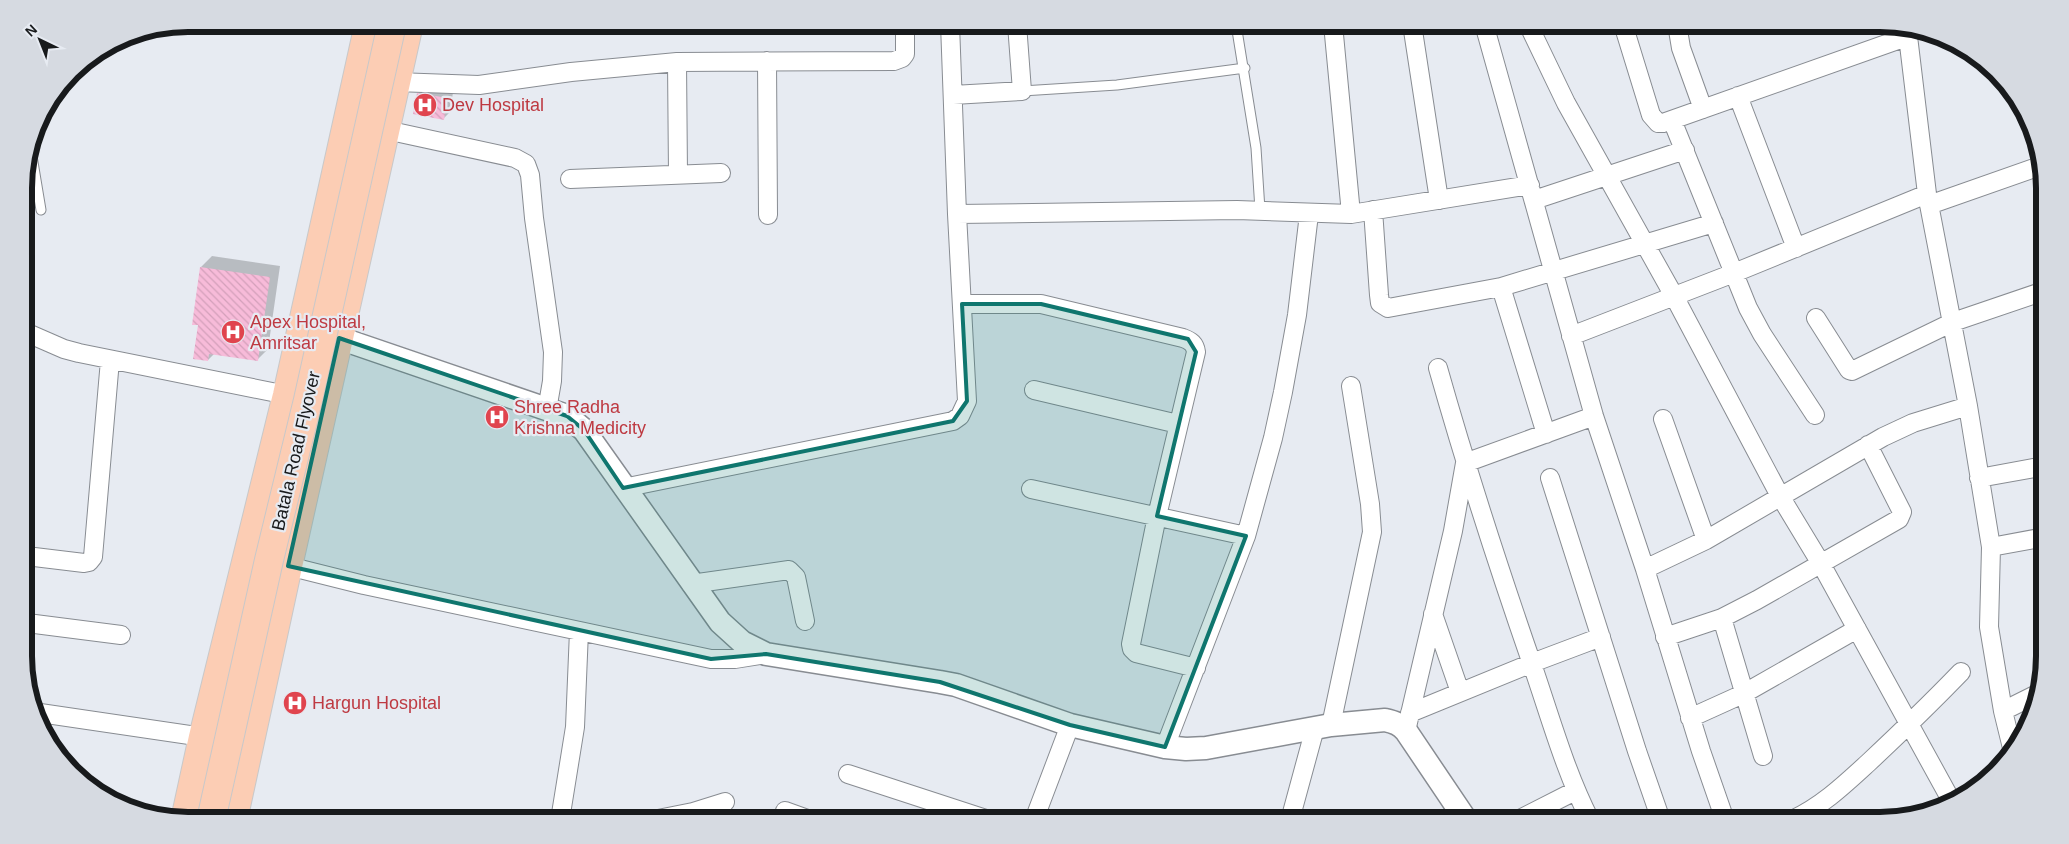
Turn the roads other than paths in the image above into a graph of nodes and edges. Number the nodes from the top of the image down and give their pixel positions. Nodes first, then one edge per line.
1 (368, 32) edge
2 (390, 32) edge
3 (407, 32) edge
4 (905, 32) edge
5 (950, 32) edge
6 (1018, 32) edge
7 (1238, 32) edge
8 (1335, 32) edge
9 (1413, 32) edge
10 (1486, 32) edge
11 (1532, 32) edge
12 (1625, 32) edge
13 (1678, 32) edge
14 (1902, 34) edge
15 (1908, 35) edge
16 (767, 61) junction
17 (676, 62) junction
18 (1245, 68) junction
19 (396, 82) junction
20 (1022, 91) junction
21 (952, 95) junction
22 (1738, 96) junction
23 (1703, 109) junction
24 (1672, 120) junction
25 (386, 130) junction
26 (1684, 150) junction
27 (34, 166) edge
28 (2035, 167) edge
29 (721, 173) dead end
30 (678, 175) junction
31 (1608, 175) junction
32 (570, 179) dead end
33 (1532, 192) junction
34 (1439, 200) junction
35 (1928, 200) junction
36 (41, 210) dead end
37 (1260, 210) junction
38 (1373, 210) junction
39 (768, 214) dead end
40 (957, 214) junction
41 (1309, 214) junction
42 (1351, 214) junction
43 (1714, 222) junction
44 (1646, 244) junction
45 (1796, 248) junction
46 (1553, 272) junction
47 (1734, 273) junction
48 (1501, 287) junction
49 (1674, 296) junction
50 (2036, 297) edge
51 (962, 304) junction
52 (1816, 318) dead end
53 (1953, 322) junction
54 (302, 330) junction
55 (33, 335) edge
56 (1571, 336) junction
57 (340, 338) junction
58 (117, 361) junction
59 (1438, 368) dead end
60 (1351, 386) dead end
61 (1034, 390) dead end
62 (287, 395) junction
63 (1968, 406) junction
64 (547, 410) junction
65 (1815, 415) dead end
66 (1594, 416) junction
67 (1663, 419) dead end
68 (1178, 424) junction
69 (1546, 434) junction
70 (1868, 445) junction
71 (1465, 463) junction
72 (2036, 468) edge
73 (1550, 478) dead end
74 (1979, 478) junction
75 (623, 488) junction
76 (1031, 489) dead end
77 (1780, 496) junction
78 (1157, 516) junction
79 (1246, 536) junction
80 (2036, 539) edge
81 (1706, 540) junction
82 (1990, 547) junction
83 (32, 557) edge
84 (1820, 562) junction
85 (288, 566) junction
86 (1645, 569) junction
87 (692, 584) junction
88 (1433, 613) junction
89 (1722, 618) junction
90 (805, 621) dead end
91 (32, 624) edge
92 (1857, 629) junction
93 (579, 630) junction
94 (121, 635) dead end
95 (1601, 637) junction
96 (1665, 637) junction
97 (766, 654) junction
98 (1532, 662) junction
99 (1196, 668) junction
100 (1961, 672) dead end
101 (1460, 692) junction
102 (1743, 694) junction
103 (2031, 697) edge
104 (2003, 711) junction
105 (45, 715) edge
106 (1690, 718) junction
107 (1408, 722) junction
108 (1910, 724) junction
109 (1070, 725) junction
110 (1323, 726) junction
111 (203, 737) junction
112 (2011, 742) edge
113 (1166, 747) junction
114 (1764, 756) dead end
115 (848, 774) dead end
116 (1575, 791) junction
117 (1949, 796) edge
118 (725, 802) dead end
119 (1293, 811) edge
120 (1461, 811) edge
121 (1535, 811) edge
122 (1585, 811) edge
123 (1659, 811) edge
124 (1722, 811) edge
125 (1812, 811) edge
126 (187, 812) edge
127 (213, 812) edge
128 (236, 812) edge
129 (561, 812) edge
130 (694, 812) edge
131 (963, 812) edge
132 (1037, 812) edge

1 - 54 main road
2 - 127 main road, Batala Road Flyover, bridge
3 - 19 main road
4 - 16 street
5 - 21 street
6 - 20 street
7 - 18 lane
8 - 42 street
9 - 34 street
10 - 33 street
11 - 31 street
12 - 24 street
13 - 23 street
14 - 22 street
15 - 35 street
16 - 17 street
16 - 39 street
17 - 19 street
17 - 30 street
18 - 20 lane
18 - 37 lane
19 - 25 main road
20 - 21 street
21 - 40 street
22 - 23 street
22 - 45 street
23 - 24 street
24 - 26 street
25 - 57 main road
25 - 64 street
26 - 31 street
26 - 43 street
27 - 36 lane
28 - 35 street
29 - 30 street
30 - 32 street
31 - 33 street
31 - 44 street
33 - 34 street
33 - 46 street
34 - 38 street
35 - 45 street
35 - 53 street
37 - 40 street
37 - 41 street
38 - 42 street
38 - 48 street
40 - 51 street
41 - 42 street
41 - 79 street
43 - 44 street
43 - 47 street
44 - 46 street
44 - 49 street
45 - 47 street
46 - 48 street
46 - 56 street
47 - 49 street
47 - 65 street
48 - 69 street
49 - 56 street
49 - 77 street
50 - 53 street
51 - 68 street
51 - 75 street
52 - 53 street
53 - 63 street
54 - 57 street
54 - 62 main road
55 - 58 street
56 - 66 street
57 - 64 street
57 - 85 main road
58 - 62 street
58 - 83 street
59 - 71 street
60 - 110 street
61 - 68 street
62 - 111 main road
63 - 70 street
63 - 74 street
64 - 75 street
66 - 69 street
66 - 86 street
67 - 81 street
68 - 78 street
69 - 71 street
70 - 77 street
70 - 84 street
71 - 88 street
71 - 98 street
72 - 74 street
73 - 95 street
74 - 82 street
75 - 87 street
76 - 78 street
77 - 81 street
77 - 84 street
78 - 79 street
78 - 99 street
79 - 99 street
80 - 82 street
81 - 86 street
82 - 104 street
84 - 89 street
84 - 92 street
85 - 93 street
85 - 128 main road
86 - 96 street
87 - 90 street
87 - 97 street
88 - 101 street
88 - 107 street
89 - 96 street
89 - 102 street
91 - 94 street
92 - 102 street
92 - 108 street
93 - 97 street
93 - 129 street
95 - 98 street
95 - 123 street
96 - 106 street
97 - 109 street
98 - 101 street
98 - 116 street
99 - 113 street
100 - 108 street
101 - 107 street
102 - 106 street
102 - 114 street
103 - 104 street
104 - 112 street
105 - 111 street
106 - 124 street
107 - 110 street
107 - 120 street
108 - 117 street
108 - 125 street
109 - 113 street
109 - 132 street
110 - 113 street
110 - 119 street
111 - 126 main road
115 - 131 street
116 - 121 street
116 - 122 street
118 - 130 street

